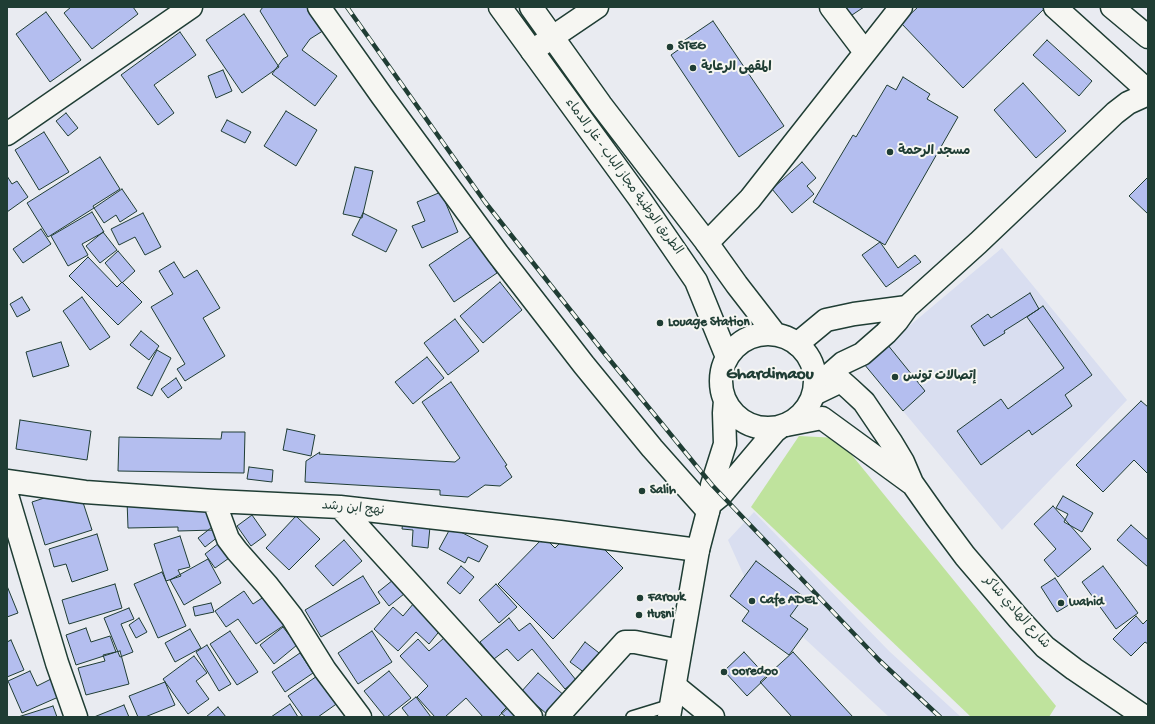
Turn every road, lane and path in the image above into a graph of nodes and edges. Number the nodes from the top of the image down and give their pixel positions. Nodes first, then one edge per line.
1 (190, 7) edge
2 (319, 7) edge
3 (500, 7) edge
4 (531, 7) edge
5 (596, 7) edge
6 (831, 7) edge
7 (901, 7) edge
8 (1055, 7) edge
9 (1112, 7) edge
10 (552, 37) junction
11 (1148, 37) edge
12 (532, 51) junction
13 (865, 52) junction
14 (1148, 92) edge
15 (7, 134) edge
16 (707, 243) junction
17 (907, 307) junction
18 (775, 334) junction
19 (797, 344) junction
20 (727, 357) junction
21 (814, 391) junction
22 (724, 407) junction
23 (783, 427) junction
24 (7, 481) edge
25 (912, 483) junction
26 (7, 495) edge
27 (214, 501) junction
28 (340, 507) junction
29 (709, 507) junction
30 (698, 550) junction
31 (680, 651) junction
32 (672, 702) edge
33 (76, 717) edge
34 (360, 717) edge
35 (531, 717) edge
36 (557, 717) edge
37 (632, 717) edge
38 (713, 717) edge
39 (1145, 717) edge

1 - 15 street
2 - 29 street
3 - 12 street, الطريق الوطنية مجاز الباب - غار الدماء
4 - 10 street, الطريق الوطنية مجاز الباب - غار الدماء
5 - 10 street
6 - 13 street
7 - 13 street
8 - 14 street
9 - 11 street
10 - 12 street
10 - 16 street, الطريق الوطنية مجاز الباب - غار الدماء
12 - 20 street, الطريق الوطنية مجاز الباب - غار الدماء
13 - 16 street
14 - 17 street
16 - 18 street, الطريق الوطنية مجاز الباب - غار الدماء
17 - 19 street
17 - 21 street
18 - 19 street
18 - 20 street
19 - 21 street
20 - 22 street
21 - 23 street
21 - 25 street, شارع الهادي شاكر
22 - 23 street
22 - 29 street
23 - 25 street, شارع الهادي شاكر
23 - 29 street
24 - 27 street, نهج ابن رشد
25 - 39 street, شارع الهادي شاكر
26 - 33 street
27 - 28 street, نهج ابن رشد
27 - 34 street
28 - 30 street, نهج ابن رشد
28 - 35 street
29 - 30 street
30 - 31 street
31 - 32 street
31 - 36 street
32 - 37 lane
32 - 38 street

